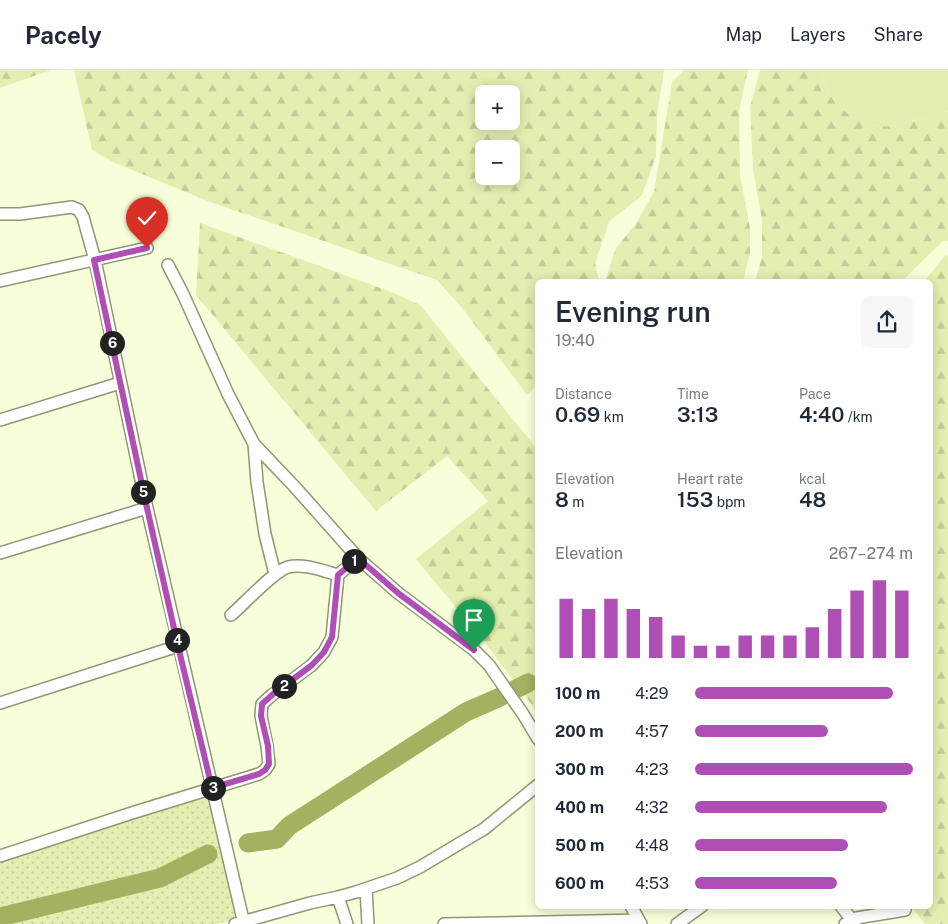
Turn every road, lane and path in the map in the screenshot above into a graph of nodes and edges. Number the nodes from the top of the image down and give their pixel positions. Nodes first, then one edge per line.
1 (0, 214) edge
2 (147, 248) dead end
3 (94, 260) junction
4 (168, 265) dead end
5 (0, 281) edge
6 (120, 383) junction
7 (0, 420) edge
8 (254, 444) junction
9 (147, 508) junction
10 (0, 553) edge
11 (358, 558) junction
12 (275, 574) junction
13 (338, 575) junction
14 (231, 616) dead end
15 (178, 646) junction
16 (0, 703) edge
17 (535, 733) edge
18 (212, 788) junction
19 (535, 788) edge
20 (0, 856) edge
21 (366, 889) junction
22 (338, 897) junction
23 (633, 909) edge
24 (698, 909) edge
25 (843, 909) edge
26 (906, 910) dead end
27 (640, 922) edge
28 (850, 922) edge
29 (240, 923) edge
30 (347, 924) edge
31 (368, 924) edge
32 (444, 924) edge
33 (677, 924) edge

1 - 3 street
2 - 3 street
3 - 5 street
3 - 6 street
4 - 8 street
6 - 7 street
6 - 9 street
8 - 11 street
8 - 12 street
9 - 10 street
9 - 15 street
11 - 13 street
11 - 17 street
12 - 13 street
12 - 14 street
13 - 18 street
15 - 16 street
15 - 18 street
18 - 20 street
18 - 29 street
19 - 21 street
21 - 22 street
21 - 31 street
22 - 29 street
22 - 30 street
23 - 27 street
24 - 33 street
25 - 28 street
26 - 28 street
27 - 32 street

